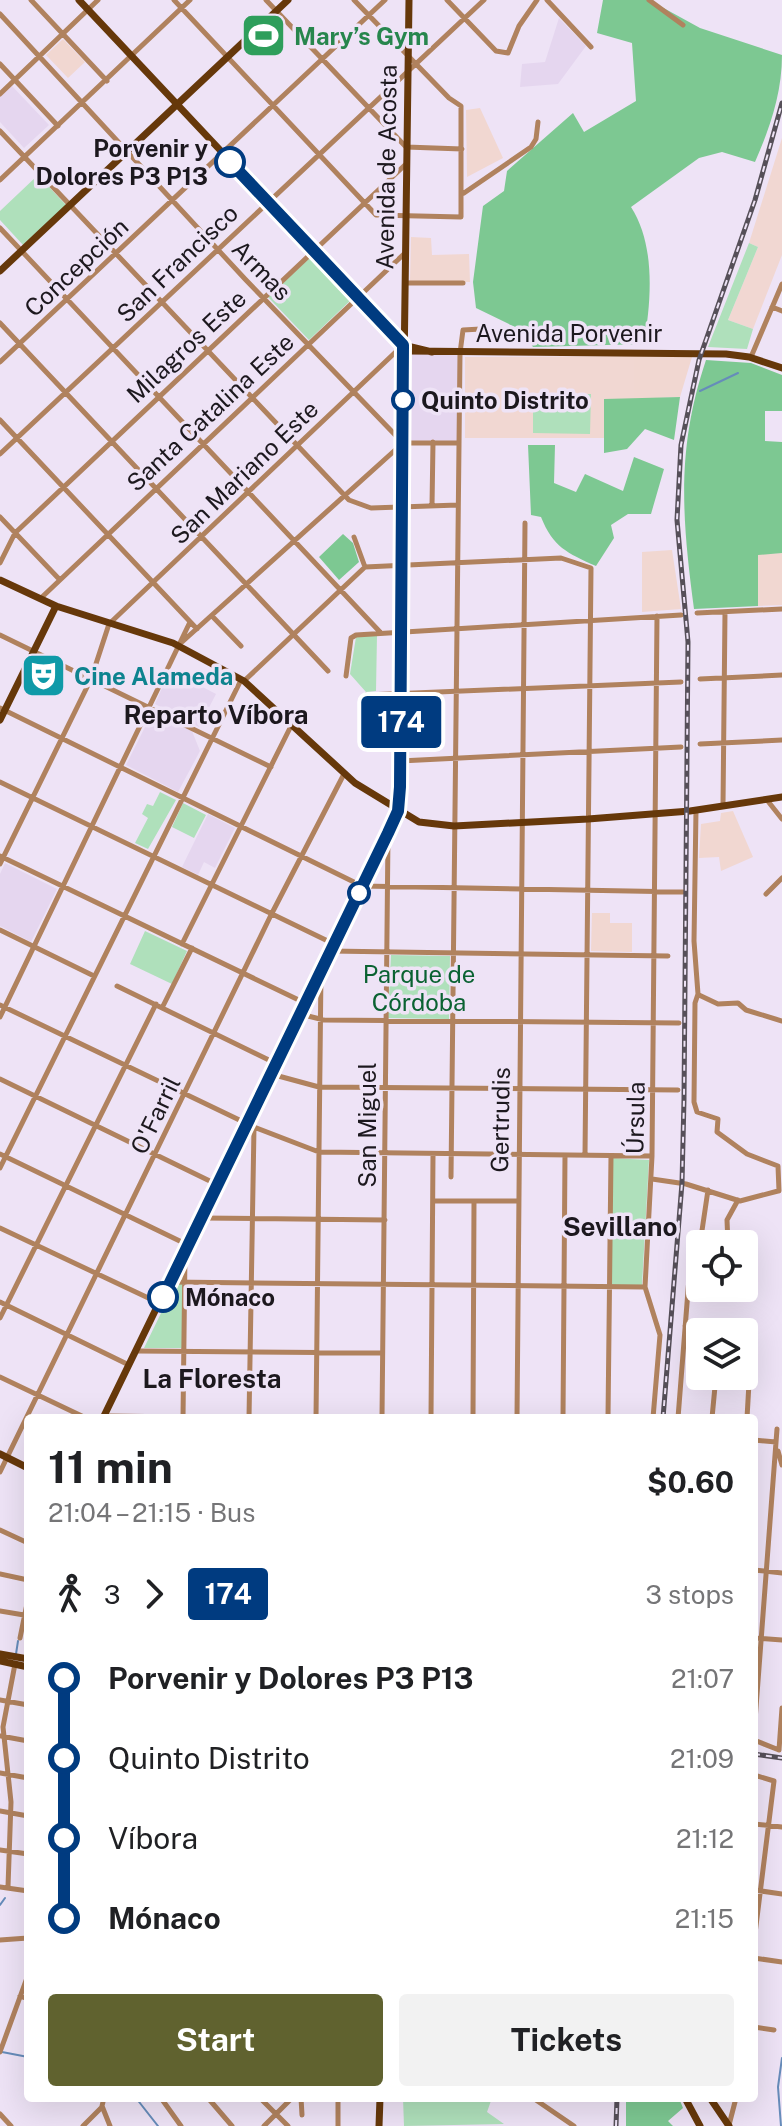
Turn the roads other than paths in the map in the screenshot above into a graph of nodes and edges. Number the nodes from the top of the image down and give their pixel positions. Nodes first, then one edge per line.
1 (31, 0) edge
2 (79, 0) edge
3 (98, 0) edge
4 (174, 0) edge
5 (190, 0) edge
6 (266, 0) edge
7 (288, 0) edge
8 (354, 0) edge
9 (385, 0) edge
10 (409, 0) edge
11 (447, 0) edge
12 (484, 0) edge
13 (537, 0) edge
14 (547, 0) edge
15 (649, 0) edge
16 (182, 8) junction
17 (88, 9) junction
18 (277, 11) junction
19 (0, 14) edge
20 (369, 16) junction
21 (465, 18) junction
22 (683, 25) dead end
23 (63, 34) junction
24 (591, 47) dead end
25 (39, 56) junction
26 (408, 56) junction
27 (132, 57) junction
28 (227, 58) junction
29 (322, 61) junction
30 (416, 63) junction
31 (0, 64) edge
32 (408, 70) junction
33 (14, 80) junction
34 (107, 81) junction
35 (0, 94) edge
36 (83, 103) junction
37 (177, 105) junction
38 (273, 108) junction
39 (367, 108) junction
40 (538, 122) dead end
41 (58, 126) junction
42 (0, 131) edge
43 (406, 147) junction
44 (462, 149) junction
45 (128, 151) junction
46 (223, 154) junction
47 (318, 155) junction
48 (25, 158) junction
49 (406, 164) junction
50 (0, 180) edge
51 (463, 193) junction
52 (173, 202) junction
53 (267, 202) junction
54 (365, 203) junction
55 (70, 205) junction
56 (405, 217) junction
57 (0, 228) edge
58 (22, 250) junction
59 (218, 251) junction
60 (313, 251) junction
61 (405, 253) junction
62 (117, 254) junction
63 (0, 271) edge
64 (404, 283) junction
65 (463, 283) dead end
66 (782, 284) edge
67 (357, 297) junction
68 (263, 298) junction
69 (69, 299) junction
70 (162, 302) junction
71 (772, 307) junction
72 (782, 311) edge
73 (0, 323) edge
74 (481, 329) dead end
75 (19, 344) junction
76 (309, 344) junction
77 (403, 345) junction
78 (114, 348) junction
79 (207, 351) junction
80 (460, 353) junction
81 (751, 357) junction
82 (0, 362) edge
83 (782, 368) edge
84 (354, 393) junction
85 (64, 394) junction
86 (158, 396) junction
87 (252, 398) junction
88 (0, 420) edge
89 (17, 438) junction
90 (433, 442) junction
91 (110, 443) junction
92 (403, 443) junction
93 (459, 443) junction
94 (203, 444) junction
95 (296, 447) junction
96 (0, 454) edge
97 (62, 489) junction
98 (155, 489) junction
99 (248, 493) junction
100 (343, 494) junction
101 (458, 505) junction
102 (432, 506) junction
103 (403, 507) junction
104 (0, 517) edge
105 (525, 523) dead end
106 (15, 533) junction
107 (106, 535) junction
108 (354, 537) dead end
109 (201, 538) junction
110 (294, 539) junction
111 (524, 559) junction
112 (457, 562) junction
113 (0, 563) edge
114 (403, 565) junction
115 (365, 567) junction
116 (0, 580) edge
117 (60, 580) junction
118 (152, 583) junction
119 (247, 584) junction
120 (341, 588) junction
121 (51, 589) junction
122 (43, 600) junction
123 (56, 606) junction
124 (782, 609) edge
125 (725, 612) junction
126 (697, 613) dead end
127 (681, 615) dead end
128 (212, 616) junction
129 (657, 616) junction
130 (589, 620) junction
131 (50, 621) junction
132 (190, 622) junction
133 (109, 624) junction
134 (523, 624) junction
135 (456, 627) junction
136 (197, 629) junction
137 (402, 631) junction
138 (380, 632) junction
139 (293, 634) junction
140 (0, 635) edge
141 (179, 645) junction
142 (241, 646) dead end
143 (35, 652) junction
144 (328, 671) dead end
145 (782, 675) edge
146 (346, 676) dead end
147 (724, 678) junction
148 (91, 679) junction
149 (700, 679) dead end
150 (243, 680) junction
151 (657, 682) junction
152 (681, 682) dead end
153 (589, 686) junction
154 (523, 688) junction
155 (456, 693) junction
156 (366, 695) dead end
157 (401, 695) junction
158 (151, 706) junction
159 (2, 710) edge
160 (0, 720) edge
161 (292, 724) junction
162 (212, 736) junction
163 (61, 738) junction
164 (782, 740) edge
165 (724, 743) junction
166 (700, 744) dead end
167 (681, 747) dead end
168 (656, 748) junction
169 (589, 752) junction
170 (522, 755) junction
171 (455, 758) junction
172 (400, 761) junction
173 (122, 766) junction
174 (271, 767) junction
175 (344, 774) junction
176 (0, 782) edge
177 (400, 787) junction
178 (181, 796) junction
179 (33, 797) junction
180 (782, 797) edge
181 (766, 799) junction
182 (382, 802) junction
183 (723, 806) junction
184 (696, 810) junction
185 (398, 811) junction
186 (655, 814) junction
187 (588, 819) junction
188 (782, 819) edge
189 (521, 822) junction
190 (93, 826) junction
191 (454, 826) junction
192 (241, 827) junction
193 (388, 833) junction
194 (152, 855) junction
195 (301, 856) junction
196 (2, 857) edge
197 (0, 864) edge
198 (782, 878) edge
199 (212, 886) junction
200 (362, 886) junction
201 (63, 887) junction
202 (388, 887) junction
203 (453, 887) junction
204 (520, 889) junction
205 (587, 890) junction
206 (655, 891) junction
207 (683, 892) dead end
208 (766, 894) dead end
209 (271, 915) junction
210 (123, 916) junction
211 (0, 930) edge
212 (182, 944) junction
213 (34, 946) junction
214 (192, 948) junction
215 (332, 948) junction
216 (387, 953) junction
217 (453, 954) junction
218 (520, 955) junction
219 (587, 956) junction
220 (654, 956) junction
221 (668, 956) dead end
222 (321, 970) junction
223 (243, 974) junction
224 (94, 976) junction
225 (117, 986) dead end
226 (698, 994) junction
227 (305, 1004) junction
228 (2, 1006) edge
229 (159, 1006) junction
230 (300, 1014) junction
231 (0, 1017) edge
232 (321, 1020) junction
233 (386, 1021) junction
234 (452, 1021) junction
235 (519, 1021) junction
236 (782, 1021) edge
237 (586, 1022) junction
238 (653, 1023) junction
239 (679, 1023) dead end
240 (214, 1034) junction
241 (65, 1036) junction
242 (126, 1064) junction
243 (276, 1064) junction
244 (271, 1074) junction
245 (0, 1079) edge
246 (319, 1087) junction
247 (385, 1088) junction
248 (452, 1088) junction
249 (519, 1089) junction
250 (586, 1089) junction
251 (653, 1089) junction
252 (678, 1090) dead end
253 (185, 1093) junction
254 (36, 1096) junction
255 (96, 1125) junction
256 (250, 1125) junction
257 (319, 1152) junction
258 (385, 1154) junction
259 (156, 1155) junction
260 (433, 1155) junction
261 (451, 1155) junction
262 (518, 1155) junction
263 (565, 1155) junction
264 (585, 1155) junction
265 (3, 1156) edge
266 (611, 1156) junction
267 (652, 1156) junction
268 (0, 1168) edge
269 (451, 1177) dead end
270 (652, 1179) junction
271 (217, 1185) junction
272 (66, 1187) junction
273 (708, 1190) junction
274 (780, 1191) edge
275 (738, 1200) junction
276 (433, 1201) junction
277 (474, 1201) junction
278 (518, 1201) junction
279 (127, 1215) junction
280 (201, 1218) junction
281 (319, 1219) junction
282 (253, 1220) junction
283 (385, 1220) junction
284 (0, 1228) edge
285 (702, 1230) edge
286 (727, 1230) edge
287 (36, 1246) junction
288 (187, 1248) junction
289 (96, 1275) junction
290 (170, 1282) junction
291 (185, 1283) junction
292 (251, 1284) junction
293 (318, 1285) junction
294 (432, 1286) junction
295 (383, 1287) junction
296 (475, 1287) junction
297 (518, 1287) junction
298 (645, 1287) junction
299 (564, 1288) junction
300 (609, 1288) junction
301 (687, 1302) edge
302 (3, 1303) edge
303 (160, 1303) junction
304 (0, 1318) edge
305 (685, 1326) joint
306 (67, 1335) junction
307 (137, 1351) junction
308 (184, 1351) junction
309 (250, 1352) junction
310 (317, 1352) junction
311 (382, 1353) junction
312 (130, 1365) junction
313 (0, 1377) edge
314 (714, 1390) edge
315 (749, 1390) edge
316 (38, 1395) junction
317 (27, 1414) edge
318 (78, 1414) edge
319 (108, 1414) edge
320 (183, 1414) edge
321 (249, 1414) edge
322 (316, 1414) edge
323 (382, 1414) edge
324 (431, 1414) edge
325 (473, 1414) edge
326 (517, 1414) edge
327 (563, 1414) edge
328 (608, 1414) edge
329 (653, 1414) edge
330 (678, 1414) edge
331 (712, 1414) edge
332 (747, 1414) edge
333 (24, 1420) edge
334 (777, 1429) dead end
335 (758, 1440) edge
336 (776, 1442) junction
337 (4, 1456) edge
338 (782, 1465) edge
339 (24, 1466) edge
340 (0, 1472) edge
341 (0, 1530) edge
342 (24, 1541) edge
343 (758, 1570) edge
344 (766, 1571) junction
345 (782, 1573) edge
346 (0, 1574) edge
347 (24, 1579) edge
348 (0, 1611) edge
349 (24, 1615) joint
350 (758, 1631) edge
351 (20, 1638) dead end
352 (758, 1638) edge
353 (782, 1640) edge
354 (0, 1654) edge
355 (24, 1658) edge
356 (0, 1661) edge
357 (15, 1664) junction
358 (24, 1666) edge
359 (3, 1701) edge
360 (24, 1704) edge
361 (782, 1708) edge
362 (2, 1736) edge
363 (24, 1740) edge
364 (758, 1742) edge
365 (780, 1750) edge
366 (0, 1773) edge
367 (7, 1775) junction
368 (758, 1776) edge
369 (24, 1777) edge
370 (0, 1811) edge
371 (11, 1812) junction
372 (24, 1815) edge
373 (758, 1825) edge
374 (769, 1826) junction
375 (782, 1827) edge
376 (0, 1850) edge
377 (10, 1851) junction
378 (24, 1853) edge
379 (758, 1886) edge
380 (0, 1887) edge
381 (8, 1887) junction
382 (24, 1890) edge
383 (758, 1891) edge
384 (782, 1894) edge
385 (24, 1938) edge
386 (0, 1940) edge
387 (758, 1959) edge
388 (782, 1962) edge
389 (24, 1986) edge
390 (20, 1996) junction
391 (24, 1998) edge
392 (758, 2028) edge
393 (774, 2030) dead end
394 (0, 2052) edge
395 (103, 2102) edge
396 (164, 2102) edge
397 (211, 2102) edge
398 (264, 2102) edge
399 (288, 2102) edge
400 (301, 2102) edge
401 (338, 2102) edge
402 (380, 2102) edge
403 (539, 2102) edge
404 (687, 2102) edge
405 (713, 2102) edge
406 (735, 2102) edge
407 (102, 2106) junction
408 (0, 2114) edge
409 (276, 2115) junction
410 (302, 2115) dead end
411 (11, 2126) edge
412 (83, 2126) edge
413 (110, 2126) edge
414 (181, 2126) edge
415 (232, 2126) edge
416 (264, 2126) edge
417 (288, 2126) edge
418 (338, 2126) edge
419 (379, 2126) edge
420 (574, 2126) edge
421 (700, 2126) edge
422 (729, 2126) edge

1 - 23 street
2 - 17 main road
3 - 17 street
4 - 16 street
5 - 16 street
6 - 18 street
7 - 18 main road
8 - 20 street
9 - 20 street, Concepción
10 - 26 main road, Avenida de Acosta
11 - 21 street
12 - 21 street, San Francisco
13 - 21 street
14 - 24 street
15 - 22 street
16 - 27 street
16 - 28 street
17 - 23 street
17 - 27 main road
18 - 28 main road
18 - 29 street
19 - 25 street, Armas
20 - 26 street
20 - 29 street, Concepción
21 - 30 street, San Francisco
23 - 25 street
23 - 34 street
25 - 33 street
25 - 36 street, Armas
26 - 30 street
26 - 32 main road, Avenida de Acosta
27 - 34 street
27 - 37 main road
28 - 37 main road
28 - 38 street
29 - 38 street, Concepción
29 - 39 street
30 - 32 street, San Francisco
30 - 44 street
31 - 33 street
32 - 39 street, San Francisco
32 - 43 main road, Avenida de Acosta
33 - 35 street
33 - 41 street
34 - 36 street
36 - 41 street
36 - 45 street, Armas
37 - 45 main road
37 - 46 main road
38 - 46 street, Concepción
38 - 47 street
39 - 43 street
39 - 47 street, San Francisco
40 - 51 street
41 - 48 street
42 - 48 street
43 - 44 street
43 - 49 main road, Avenida de Acosta
44 - 51 street
45 - 52 street, Armas
45 - 55 main road
46 - 52 street, Concepción
46 - 53 main road
47 - 53 street, San Francisco
47 - 54 street
48 - 50 street
48 - 55 street
49 - 54 street, Milagros Este
49 - 56 main road, Avenida de Acosta
51 - 56 street
52 - 59 street, Armas
52 - 62 street, Concepción
53 - 59 street, San Francisco
53 - 60 main road
54 - 56 street
54 - 60 street, Milagros Este
55 - 58 main road
55 - 62 street
56 - 61 main road, Avenida de Acosta
57 - 58 street
58 - 63 main road
58 - 69 street
59 - 68 street, Armas
59 - 70 street, San Francisco
60 - 67 main road
60 - 68 street, Milagros Este
61 - 64 main road, Avenida de Acosta
61 - 67 street, Santa Catalina Este
62 - 69 street, Concepción
62 - 70 street
64 - 65 street
64 - 77 main road, Avenida de Acosta
66 - 71 street
67 - 76 street, Santa Catalina Este
67 - 77 main road
68 - 76 street, Armas
68 - 79 street, Milagros Este
69 - 75 street, Concepción
69 - 78 street
70 - 78 street, San Francisco
70 - 79 street
71 - 72 street
71 - 81 street
73 - 75 street
74 - 80 street
75 - 82 street, Concepción
75 - 85 street
76 - 84 street, Armas
76 - 87 street, Santa Catalina Este
77 - 80 main road, Avenida Porvenir
77 - 84 street, San Mariano Este
77 - 92 main road, Avenida de Acosta
78 - 85 street, San Francisco
78 - 86 street
79 - 86 street, Milagros Este
79 - 87 street
80 - 81 main road, Avenida Porvenir
80 - 93 street
81 - 83 main road, Avenida Porvenir
84 - 92 street, Armas
84 - 95 street, San Mariano Este
85 - 89 street, San Francisco
85 - 91 street
86 - 91 street, Milagros Este
86 - 94 street
87 - 94 street, Santa Catalina Este
87 - 95 street
88 - 89 street
89 - 96 street, San Francisco
89 - 97 street
90 - 92 street
90 - 93 street
90 - 102 street
91 - 97 street, Milagros Este
91 - 98 street
92 - 100 street
92 - 103 main road, Avenida de Acosta
93 - 101 street
94 - 98 street, Santa Catalina Este
94 - 99 street
95 - 99 street, San Mariano Este
95 - 100 street
97 - 106 street, Milagros Este
97 - 107 street
98 - 107 street, Santa Catalina Este
98 - 109 street
99 - 109 street, San Mariano Este
99 - 110 street
100 - 103 street
100 - 110 street
101 - 102 street
101 - 112 street
102 - 103 street
103 - 114 main road, Avenida de Acosta
104 - 106 street
105 - 111 street, Gertrudis
106 - 113 street, Milagros Este
106 - 117 street
107 - 117 street, Santa Catalina Este
107 - 118 street
108 - 115 street
109 - 118 street, San Mariano Este
109 - 119 street
110 - 119 street
110 - 120 street
111 - 112 street
111 - 130 street
111 - 134 street, Gertrudis
112 - 114 street
112 - 135 street
114 - 115 street
114 - 137 main road, Avenida de Acosta
115 - 120 street
116 - 122 main road
117 - 121 street, Santa Catalina Este
118 - 132 street
118 - 133 street, San Mariano Este
119 - 128 street
119 - 139 street
120 - 138 street
120 - 139 street
121 - 122 street, Santa Catalina Este
121 - 123 street
122 - 123 main road
122 - 131 main road
123 - 131 main road
123 - 133 main road
124 - 125 street
125 - 126 street
125 - 147 street
127 - 129 street
128 - 136 street
128 - 142 street
129 - 130 street
129 - 151 street, Úrsula
130 - 134 street
130 - 153 street
131 - 143 main road
132 - 136 street
132 - 141 street
133 - 141 main road
133 - 148 street
134 - 135 street
134 - 154 street, Gertrudis
135 - 137 street
135 - 155 street
136 - 141 street
137 - 138 street
137 - 157 main road, Avenida de Acosta
138 - 146 street
139 - 144 street
139 - 150 street
140 - 143 street
141 - 150 main road
141 - 158 street
143 - 148 street
143 - 159 main road
145 - 147 street
147 - 149 street
147 - 165 street
148 - 158 street
148 - 163 street
150 - 161 main road
150 - 162 street
151 - 152 street
151 - 153 street
151 - 168 street, Úrsula
153 - 154 street
153 - 169 street
154 - 155 street
154 - 170 street, Gertrudis
155 - 157 street
155 - 171 street
156 - 157 street
157 - 172 main road, Avenida de Acosta
158 - 162 street
158 - 173 street
159 - 160 main road
159 - 163 street
161 - 174 street
161 - 175 main road
162 - 174 street
162 - 178 street
163 - 173 street
163 - 179 street
164 - 165 street
165 - 166 street
165 - 183 street
167 - 168 street
168 - 169 street
168 - 186 street, Úrsula
169 - 170 street
169 - 187 street
170 - 171 street
170 - 189 street, Gertrudis
171 - 172 street
171 - 191 street
172 - 177 main road, Avenida de Acosta
173 - 178 street
173 - 190 street
174 - 192 street
175 - 182 main road
175 - 195 street, O'Farril
176 - 179 street
177 - 182 main road
177 - 185 main road, Avenida de Acosta
178 - 192 street
178 - 194 street
179 - 190 street
179 - 196 street
180 - 181 main road
181 - 183 main road
181 - 188 street
182 - 185 main road
183 - 184 main road
184 - 186 main road
184 - 226 street
185 - 191 main road
185 - 193 main road, Avenida de Acosta
186 - 187 main road
186 - 206 street, Úrsula
187 - 189 main road
187 - 205 street
189 - 191 main road
189 - 204 street, Gertrudis
190 - 194 street
190 - 201 street
191 - 203 street
192 - 195 street
192 - 199 street
193 - 200 main road, Avenida de Acosta
193 - 202 street, San Miguel
194 - 199 street
194 - 210 street
195 - 200 street
195 - 209 street, O'Farril
196 - 197 street
196 - 201 street
198 - 208 street
199 - 209 street
199 - 212 street
200 - 202 street
200 - 215 main road, Avenida de Acosta
201 - 210 street
201 - 213 street
202 - 203 street
202 - 216 street, San Miguel
203 - 204 street
203 - 217 street
204 - 205 street
204 - 218 street, Gertrudis
205 - 206 street
205 - 219 street
206 - 207 street
206 - 220 street, Úrsula
209 - 215 street
209 - 223 street, O'Farril
210 - 212 street
210 - 224 street
211 - 213 street
212 - 214 street
213 - 224 street
213 - 228 street
214 - 223 street
214 - 229 street
215 - 216 street
215 - 222 main road, Avenida de Acosta
216 - 217 street
216 - 233 street, San Miguel
217 - 218 street
217 - 234 street
218 - 219 street
218 - 235 street, Gertrudis
219 - 220 street
219 - 237 street
220 - 221 street
220 - 238 street, Úrsula
222 - 227 main road, Avenida de Acosta
222 - 232 street
223 - 227 street
223 - 240 street, O'Farril
224 - 241 street
225 - 229 street
226 - 236 street
226 - 274 street
227 - 230 main road, Avenida de Acosta
228 - 231 street
228 - 241 street
229 - 240 street
229 - 242 street
230 - 232 street
230 - 243 main road, Avenida de Acosta
232 - 233 street
232 - 246 street
233 - 234 street
233 - 247 street, San Miguel
234 - 235 street
234 - 248 street
235 - 237 street
235 - 249 street, Gertrudis
237 - 238 street
237 - 250 street
238 - 239 street
238 - 251 street, Úrsula
240 - 243 street
240 - 253 street, O'Farril
241 - 242 street
241 - 254 street
242 - 253 street
242 - 255 street
243 - 244 main road, Avenida de Acosta
244 - 246 street
244 - 256 main road, Avenida de Acosta
245 - 254 street
246 - 247 street
246 - 257 street
247 - 248 street
247 - 258 street, San Miguel
248 - 249 street
248 - 261 street
249 - 250 street
249 - 262 street, Gertrudis
250 - 251 street
250 - 264 street
251 - 252 street
251 - 267 street, Úrsula
253 - 256 street
253 - 259 street, O'Farril
254 - 255 street
254 - 265 street
255 - 259 street
255 - 272 street
256 - 257 street
256 - 271 main road, Avenida de Acosta
256 - 282 street
257 - 258 street
257 - 281 street
258 - 260 street
258 - 283 street, San Miguel
259 - 271 street
259 - 279 street, O'Farril
260 - 261 street
260 - 276 street
261 - 262 street
261 - 269 street
262 - 263 street
262 - 278 street, Gertrudis
263 - 264 street
263 - 299 street
264 - 266 street
265 - 268 street
265 - 272 street
266 - 267 street
266 - 300 street
267 - 270 street, Úrsula
270 - 273 street
270 - 298 street, Úrsula
271 - 280 main road, Avenida de Acosta
272 - 279 street
272 - 287 street
273 - 275 street
273 - 285 street
274 - 275 street
275 - 286 street
276 - 277 street
276 - 294 street
277 - 278 street
277 - 296 street
278 - 297 street, Gertrudis
279 - 288 street
279 - 289 street, O'Farril
280 - 282 street
280 - 288 main road, Avenida de Acosta
281 - 282 street
281 - 283 street
281 - 293 street
282 - 292 street
283 - 295 street, San Miguel
284 - 287 street
287 - 289 street
287 - 302 street
288 - 290 main road, Avenida de Acosta
288 - 291 street
289 - 303 street
289 - 306 street, O'Farril
290 - 291 street
290 - 303 main road, Avenida de Acosta
291 - 292 street
291 - 308 street
292 - 293 street
292 - 309 street
293 - 295 street
293 - 310 street
294 - 295 street
294 - 296 street
294 - 324 street
295 - 311 street, San Miguel
296 - 297 street
296 - 325 street
297 - 299 street
297 - 326 street, Gertrudis
298 - 300 street
298 - 329 street, Úrsula
299 - 300 street
299 - 327 street
300 - 328 street
301 - 305 street
302 - 304 street
302 - 306 street
303 - 307 main road, Avenida de Acosta
305 - 330 street
306 - 312 street
306 - 316 street, O'Farril
307 - 308 street
307 - 312 main road, Avenida de Acosta
308 - 309 street
308 - 320 street
309 - 310 street
309 - 321 street
310 - 311 street
310 - 322 street
311 - 323 street, San Miguel
312 - 319 main road, Avenida de Acosta
313 - 316 street
314 - 331 street
315 - 332 street
316 - 317 street, O'Farril
316 - 318 street
333 - 337 street, O'Farril
334 - 336 street
335 - 336 street
336 - 338 street
336 - 344 street
337 - 339 main road
337 - 340 street, O'Farril
341 - 342 street
343 - 344 street
344 - 345 street
344 - 350 street
346 - 347 street
348 - 349 street
349 - 351 street
352 - 353 street
354 - 355 main road
356 - 357 main road
357 - 358 main road
357 - 359 street
359 - 360 street
359 - 362 street
361 - 365 street
362 - 363 street
362 - 367 street
364 - 365 street
366 - 367 street
367 - 369 street
367 - 371 street
368 - 374 street
370 - 371 street
371 - 372 street
371 - 377 street
373 - 374 street
374 - 375 street
374 - 379 street
376 - 377 street
377 - 378 street
377 - 381 street
380 - 381 street
381 - 382 street
383 - 384 street
385 - 386 street
387 - 388 street
389 - 390 street
390 - 391 street
390 - 394 street
392 - 393 street
395 - 407 street
396 - 414 street
397 - 415 street
398 - 409 street
399 - 409 street
400 - 410 street
401 - 418 street
402 - 419 main road
403 - 420 street
404 - 421 main road
405 - 422 main road
406 - 422 street
407 - 412 street
407 - 413 street
408 - 411 street
409 - 416 street
409 - 417 street

